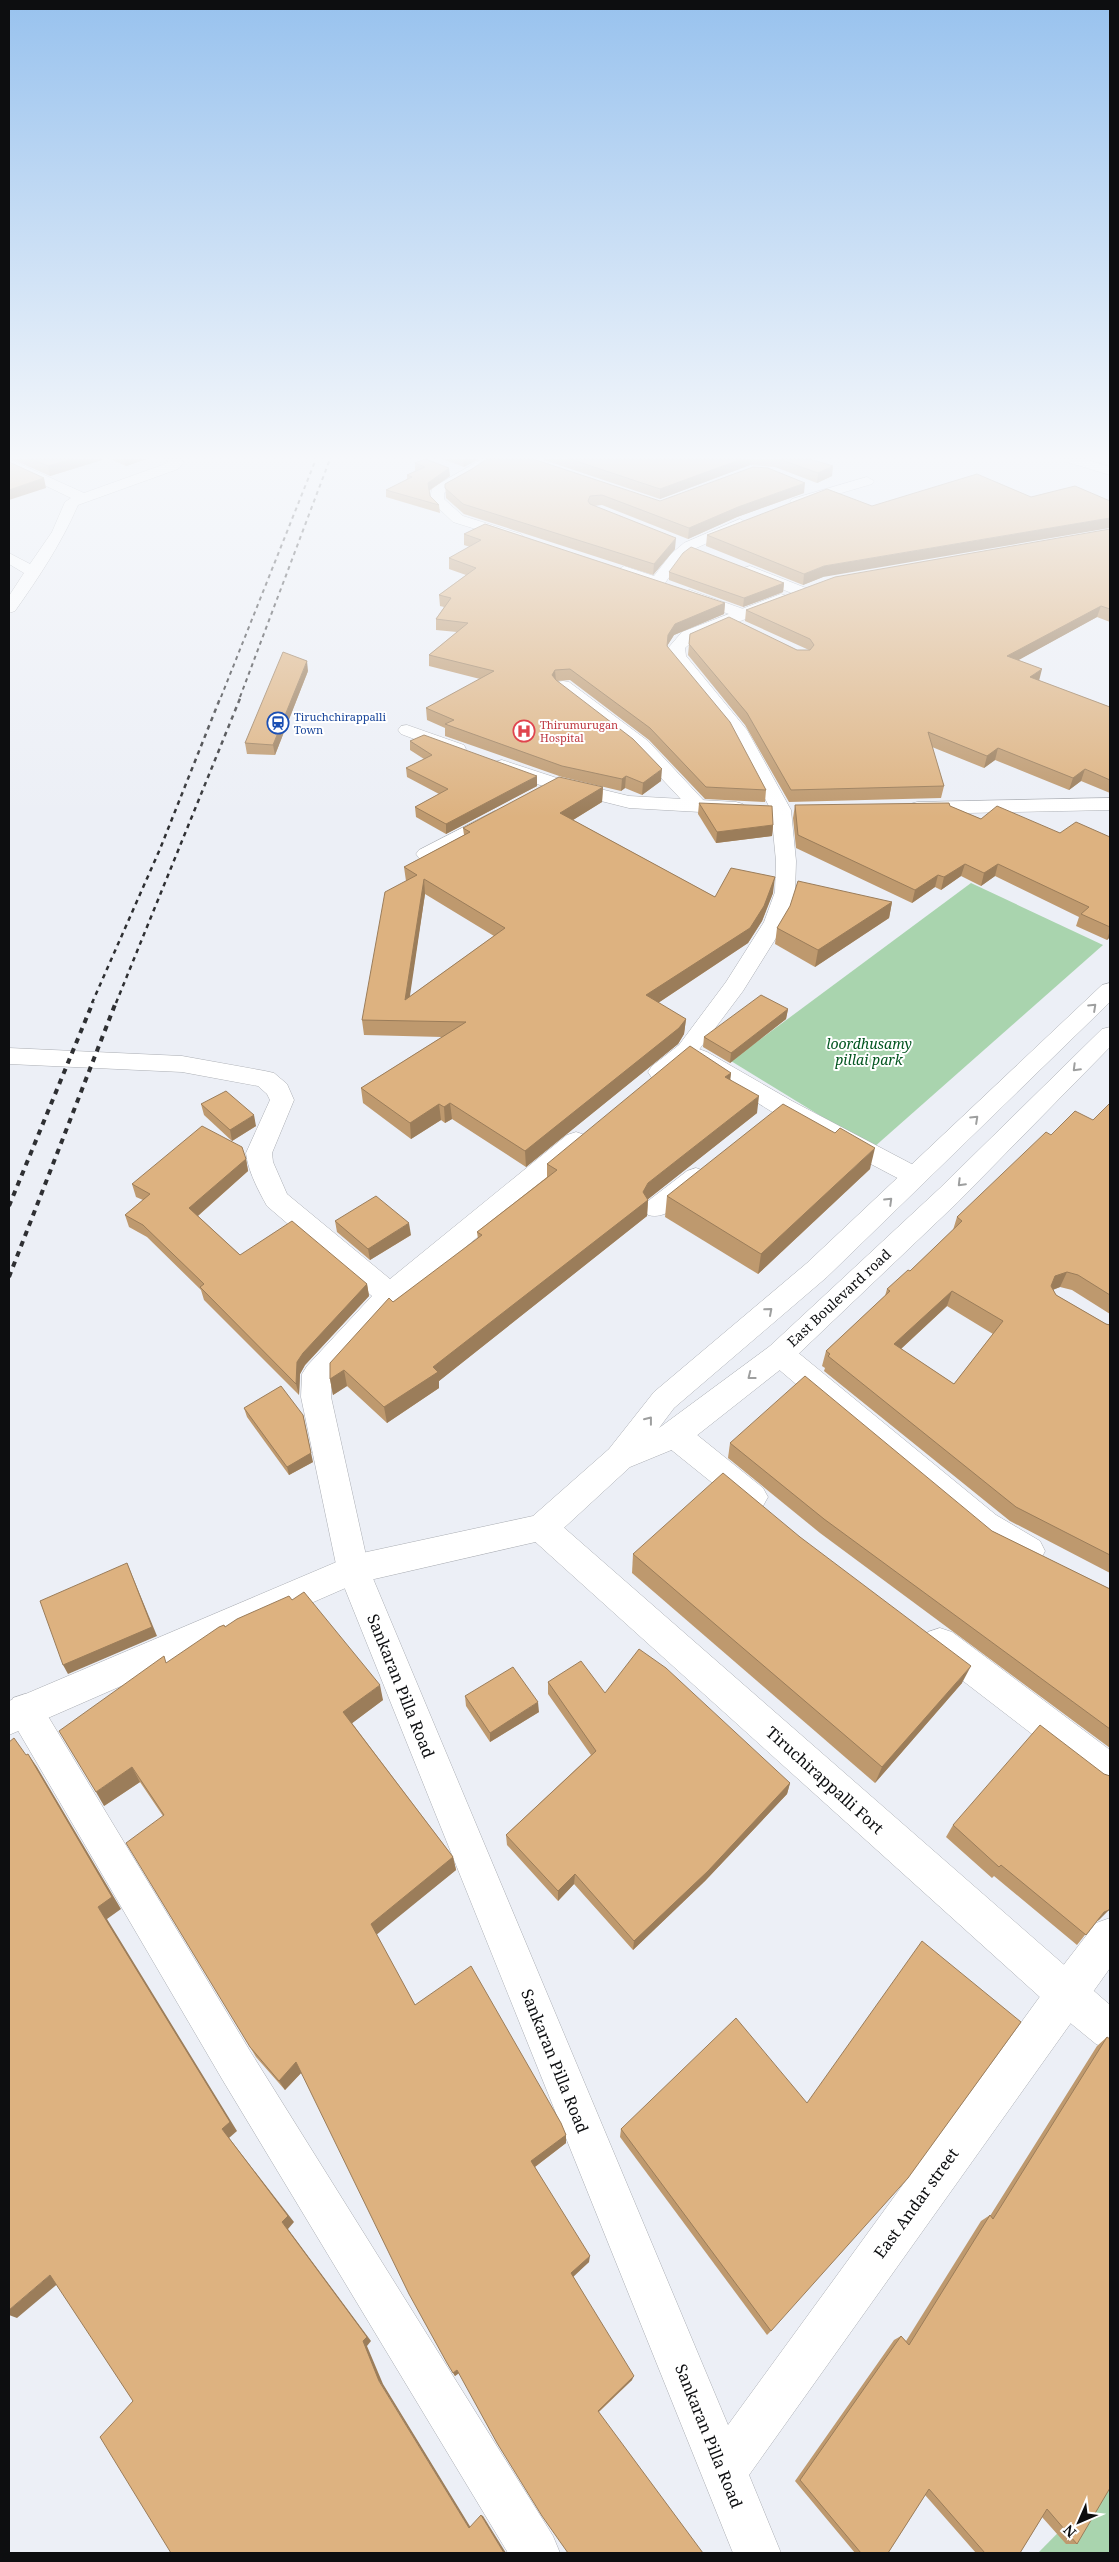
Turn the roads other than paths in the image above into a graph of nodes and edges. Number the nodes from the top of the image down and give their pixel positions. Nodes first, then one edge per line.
1 (29, 579) edge
2 (646, 579) edge
3 (660, 579) edge
4 (776, 579) edge
5 (657, 582) junction
6 (9, 608) edge
7 (739, 621) junction
8 (563, 686) edge
9 (407, 730) dead end
10 (556, 784) junction
11 (530, 798) edge
12 (1110, 804) edge
13 (513, 807) edge
14 (699, 807) junction
15 (900, 808) edge
16 (774, 810) junction
17 (426, 854) edge
18 (1110, 990) edge
19 (1110, 1034) edge
20 (687, 1050) junction
21 (9, 1056) edge
22 (649, 1081) edge
23 (783, 1106) junction
24 (760, 1124) edge
25 (588, 1132) edge
26 (716, 1160) edge
27 (914, 1176) junction
28 (657, 1208) dead end
29 (390, 1295) junction
30 (780, 1354) junction
31 (675, 1435) junction
32 (619, 1458) junction
33 (771, 1513) edge
34 (542, 1528) junction
35 (1058, 1566) edge
36 (353, 1569) junction
37 (919, 1628) edge
38 (17, 1714) edge
39 (1110, 1772) edge
40 (1110, 1937) edge
41 (1066, 1994) junction
42 (1110, 2030) edge
43 (723, 2471) junction
44 (536, 2553) edge
45 (757, 2553) edge

1 - 6 street
2 - 5 street
3 - 5 street
4 - 7 street
5 - 7 street
7 - 16 street
8 - 14 street
9 - 10 street
10 - 11 street
10 - 14 street
12 - 15 street
13 - 17 street
14 - 16 street
16 - 20 street
27 -> 18 street
19 -> 30 street, East Boulevard road
20 - 22 street
20 - 23 street
21 - 29 street
23 - 24 street
23 - 27 street
25 - 29 street, Sankaran Pilla Road
26 - 28 street
32 -> 27 street
29 - 36 street, Sankaran Pilla Road
30 -> 31 street, East Boulevard road
30 - 35 street
31 - 32 street, East Boulevard road
31 - 33 street
32 - 34 street, East Boulevard road
34 - 36 street
34 - 41 street, Tiruchirappalli Fort
36 - 38 street
36 - 43 street, Sankaran Pilla Road
37 - 39 street
38 - 44 street
40 - 41 street, East Andar street
41 - 42 street, Tiruchirappalli Fort
41 - 43 street, East Andar street
43 - 45 street, Sankaran Pilla Road

